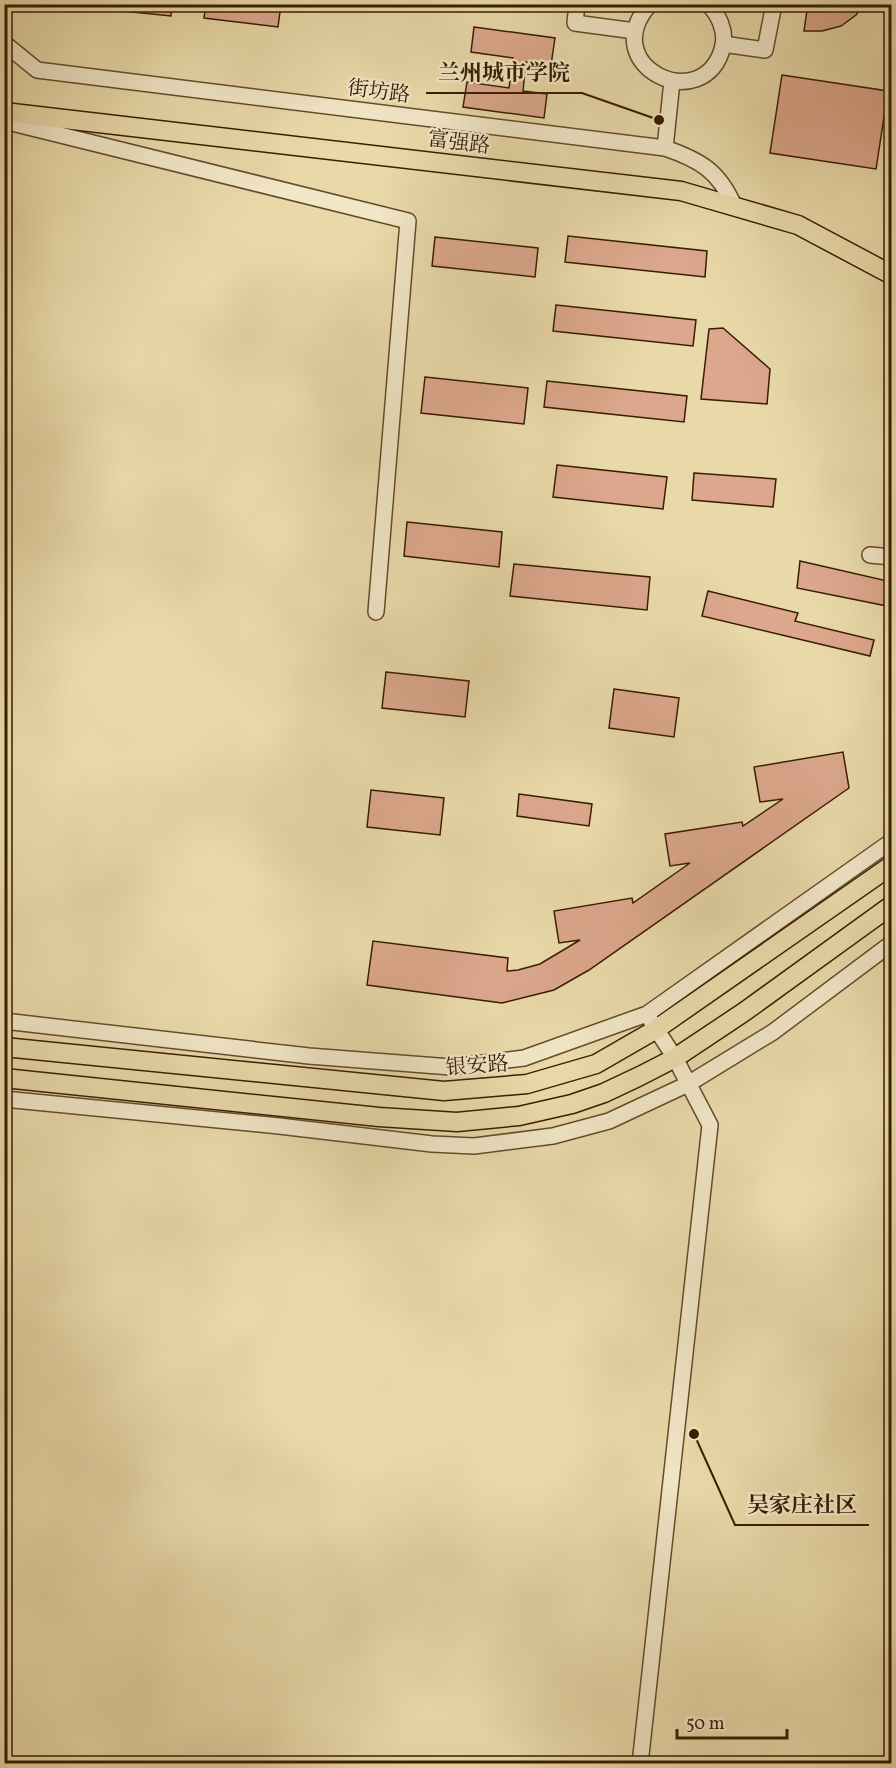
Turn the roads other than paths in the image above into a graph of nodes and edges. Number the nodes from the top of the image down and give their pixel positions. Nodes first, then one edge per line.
1 (577, 4) edge
2 (650, 4) edge
3 (708, 4) edge
4 (774, 4) edge
5 (635, 30) junction
6 (723, 44) junction
7 (5, 45) edge
8 (672, 81) junction
9 (4, 112) edge
10 (4, 122) edge
11 (665, 148) junction
12 (734, 206) junction
13 (891, 275) edge
14 (870, 555) dead end
15 (891, 557) edge
16 (376, 612) dead end
17 (891, 841) edge
18 (891, 865) edge
19 (891, 905) edge
20 (891, 943) edge
21 (4, 1021) edge
22 (651, 1022) junction
23 (4, 1047) edge
24 (675, 1058) junction
25 (4, 1078) edge
26 (688, 1084) junction
27 (4, 1099) edge
28 (640, 1764) edge

1 - 5 street
2 - 5 street
3 - 6 street
4 - 6 street
5 - 8 street
6 - 8 street
7 - 11 street, 街坊路
8 - 11 street
9 - 12 main road, 富强路
10 - 16 street
11 - 12 street, 街坊路
12 - 13 main road, 富强路
14 - 15 street
17 - 22 street
18 - 22 main road, 银安路
19 - 24 main road
20 - 26 street
21 - 22 street
22 - 23 main road, 银安路
22 - 24 street
24 - 25 main road
24 - 26 street
26 - 27 street
26 - 28 street

